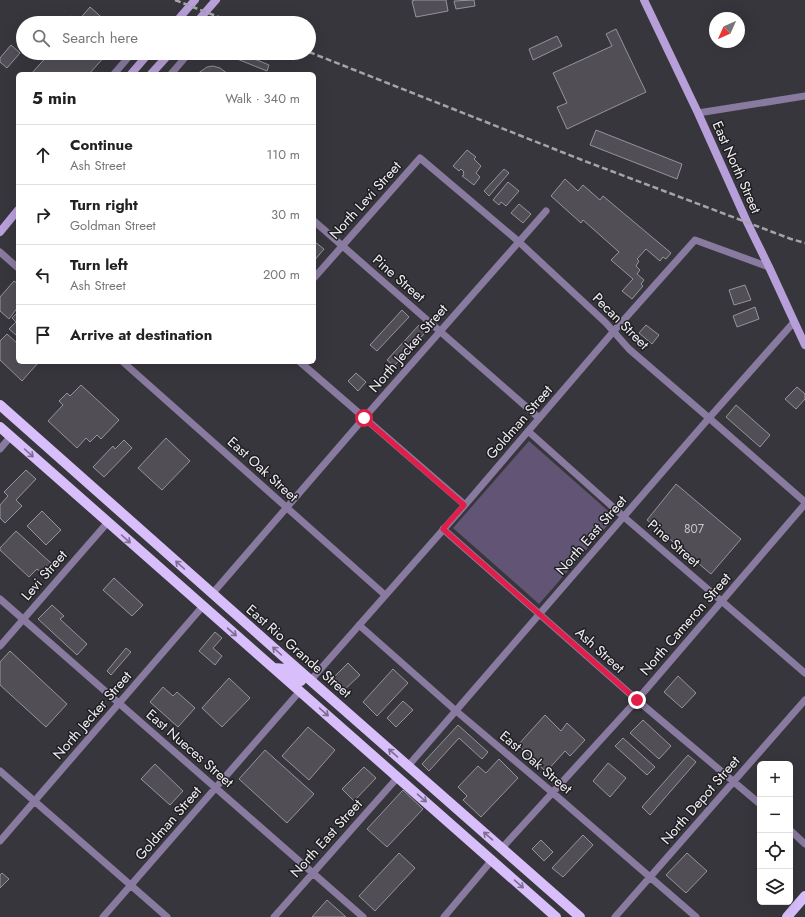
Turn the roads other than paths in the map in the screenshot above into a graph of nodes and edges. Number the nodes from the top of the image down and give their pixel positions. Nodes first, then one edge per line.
1 (195, 0) edge
2 (216, 0) edge
3 (644, 0) edge
4 (181, 16) edge
5 (202, 16) edge
6 (126, 60) edge
7 (143, 60) edge
8 (164, 60) edge
9 (183, 60) edge
10 (116, 72) edge
11 (133, 72) edge
12 (153, 72) edge
13 (173, 72) edge
14 (805, 96) edge
15 (698, 114) junction
16 (420, 158) joint
17 (546, 211) dead end
18 (16, 213) edge
19 (16, 218) edge
20 (316, 223) edge
21 (0, 233) edge
22 (518, 242) junction
23 (342, 246) junction
24 (0, 252) edge
25 (16, 266) edge
26 (770, 267) junction
27 (316, 276) edge
28 (794, 322) junction
29 (440, 331) junction
30 (613, 332) junction
31 (804, 341) edge
32 (125, 364) edge
33 (302, 364) edge
34 (0, 405) edge
35 (364, 418) junction
36 (539, 418) junction
37 (710, 418) junction
38 (0, 427) edge
39 (528, 430) junction
40 (11, 436) junction
41 (0, 449) edge
42 (805, 503) edge
43 (464, 505) junction
44 (286, 507) junction
45 (624, 517) junction
46 (108, 522) junction
47 (443, 529) junction
48 (212, 594) junction
49 (385, 595) junction
50 (0, 599) edge
51 (722, 602) junction
52 (203, 606) junction
53 (540, 613) junction
54 (23, 619) junction
55 (359, 625) junction
56 (0, 646) edge
57 (274, 668) junction
58 (805, 673) edge
59 (310, 681) junction
60 (300, 691) junction
61 (637, 700) junction
62 (805, 700) edge
63 (119, 704) junction
64 (338, 705) junction
65 (455, 710) junction
66 (408, 766) junction
67 (0, 771) edge
68 (398, 777) junction
69 (734, 781) junction
70 (216, 788) junction
71 (553, 793) junction
72 (34, 801) junction
73 (757, 801) edge
74 (793, 833) edge
75 (0, 841) edge
76 (805, 844) edge
77 (502, 848) junction
78 (492, 860) junction
79 (313, 872) junction
80 (650, 878) junction
81 (131, 885) junction
82 (805, 896) edge
83 (104, 917) edge
84 (167, 917) edge
85 (274, 917) edge
86 (363, 917) edge
87 (444, 917) edge
88 (556, 917) edge
89 (580, 917) edge
90 (615, 917) edge
91 (696, 917) edge
92 (787, 917) edge

1 - 4 street
2 - 5 street
3 - 15 street, East North Street
6 - 10 street
7 - 11 street
8 - 12 street
9 - 13 street
14 - 15 street
15 - 26 street, East North Street
16 - 22 street, Pecan Street
16 - 23 street, North Levi Street
17 - 22 street, North Jecker Street
18 - 21 street
19 - 21 street
20 - 23 street, Pine Street
22 - 29 street, North Jecker Street
22 - 30 street, Pecan Street
23 - 27 street, North Levi Street
23 - 29 street, Pine Street
24 - 25 street
26 - 28 street, East North Street
26 - 30 street, Goldman Street
28 - 31 street, East North Street
28 - 37 street, North East Street
29 - 35 street, North Jecker Street
29 - 36 street, Pine Street
30 - 36 street, Goldman Street
30 - 37 street, Pecan Street
32 - 44 street, East Oak Street
33 - 35 street
48 -> 34 main road, East Rio Grande Street
35 - 43 street
35 - 44 street, North Jecker Street
36 - 39 street, Goldman Street
37 - 42 street, Pecan Street
37 - 45 street, North East Street
38 - 40 main road, East Rio Grande Street
39 - 43 street, Goldman Street
39 - 45 street, Pine Street
40 - 41 street
40 -> 46 main road, East Rio Grande Street
42 - 51 street, North Cameron Street
43 - 47 street, Goldman Street
44 - 48 street, North Jecker Street
44 - 49 street, East Oak Street
45 - 51 street, Pine Street
45 - 53 street, North East Street
46 -> 52 main road, East Rio Grande Street
46 - 54 street, Levi Street
47 - 49 street, Goldman Street
47 - 53 street, Ash Street
59 -> 48 main road, East Rio Grande Street
49 - 55 street, Goldman Street
50 - 54 street, East Nueces Street
51 - 58 street, Pine Street
51 - 61 street, North Cameron Street
52 -> 57 main road, East Rio Grande Street
52 - 63 street, North Jecker Street
53 - 61 street, Ash Street
53 - 65 street, North East Street
54 - 56 street, Levi Street
54 - 63 street, East Nueces Street
55 - 59 street, Goldman Street
55 - 65 street, East Oak Street
57 - 59 main road
57 - 60 main road, East Rio Grande Street
59 - 64 main road, East Rio Grande Street
60 - 64 main road
60 -> 68 main road, East Rio Grande Street
60 - 70 street, Goldman Street
61 - 69 street, Ash Street
61 - 71 street, North Cameron Street
62 - 69 street, North Depot Street
63 - 70 street, East Nueces Street
63 - 72 street, North Jecker Street
66 -> 64 main road, East Rio Grande Street
65 - 66 street, North East Street
65 - 71 street, East Oak Street
77 -> 66 main road, East Rio Grande Street
67 - 72 street
68 -> 78 main road, East Rio Grande Street
68 - 79 street, North East Street
69 - 73 street, Ash Street
69 - 80 street, North Depot Street
70 - 79 street, East Nueces Street
70 - 81 street, Goldman Street
71 - 77 street, North Cameron Street
71 - 80 street, East Oak Street
72 - 75 street, North Jecker Street
72 - 81 street
74 - 76 street
77 - 89 main road, East Rio Grande Street
78 - 87 street
78 -> 88 main road, East Rio Grande Street
79 - 85 street, North East Street
79 - 86 street, East Nueces Street
80 - 90 street, North Depot Street
80 - 91 street, East Oak Street
81 - 83 street, Goldman Street
81 - 84 street
82 - 92 main road

